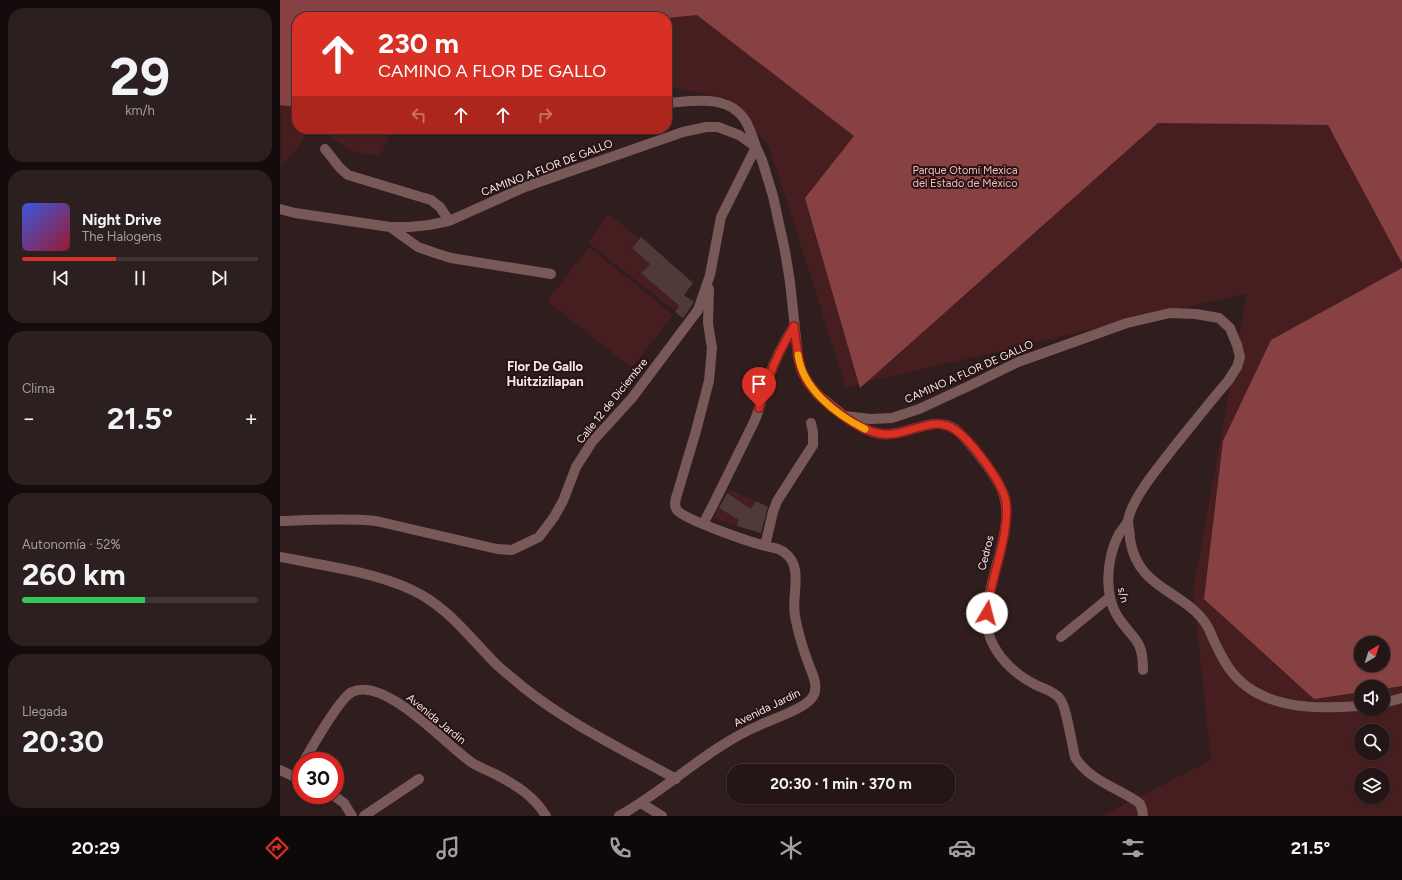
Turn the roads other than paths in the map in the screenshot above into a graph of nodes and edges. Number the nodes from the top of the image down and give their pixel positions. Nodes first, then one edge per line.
1 (672, 103) edge
2 (756, 147) junction
3 (325, 149) dead end
4 (280, 209) edge
5 (449, 221) junction
6 (390, 227) junction
7 (551, 274) dead end
8 (710, 275) junction
9 (794, 326) junction
10 (844, 416) junction
11 (811, 423) dead end
12 (280, 521) edge
13 (1128, 521) junction
14 (703, 524) junction
15 (765, 546) junction
16 (280, 557) edge
17 (1110, 597) junction
18 (1061, 637) dead end
19 (1143, 670) dead end
20 (1402, 698) edge
21 (1390, 701) edge
22 (1354, 706) edge
23 (309, 752) edge
24 (280, 770) edge
25 (292, 776) edge
26 (419, 779) dead end
27 (676, 779) junction
28 (344, 803) edge
29 (641, 803) junction
30 (352, 816) edge
31 (364, 816) edge
32 (546, 816) edge
33 (619, 816) edge
34 (662, 816) edge
35 (1143, 816) edge

1 - 2 street
2 - 5 street, CAMINO A FLOR DE GALLO
2 - 8 street, Calle 12 de Diciembre
2 - 9 street
3 - 5 street
4 - 6 street, CAMINO A FLOR DE GALLO
5 - 6 street, CAMINO A FLOR DE GALLO
6 - 7 street
8 - 12 street, Calle 12 de Diciembre
8 - 14 street, Avenida Jardin
9 - 10 street
9 - 14 street
10 - 13 street, CAMINO A FLOR DE GALLO
10 - 35 street, Cedros
11 - 15 street
13 - 17 street, s/n
13 - 22 street
14 - 15 street, Avenida Jardin
15 - 27 street, Avenida Jardin
16 - 27 street
17 - 18 street
17 - 19 street, s/n
20 - 21 street
23 - 32 street, Avenida Jardin
24 - 25 street
26 - 31 street
27 - 29 street, Avenida Jardin
28 - 30 street
29 - 33 street, Avenida Jardin
29 - 34 street

